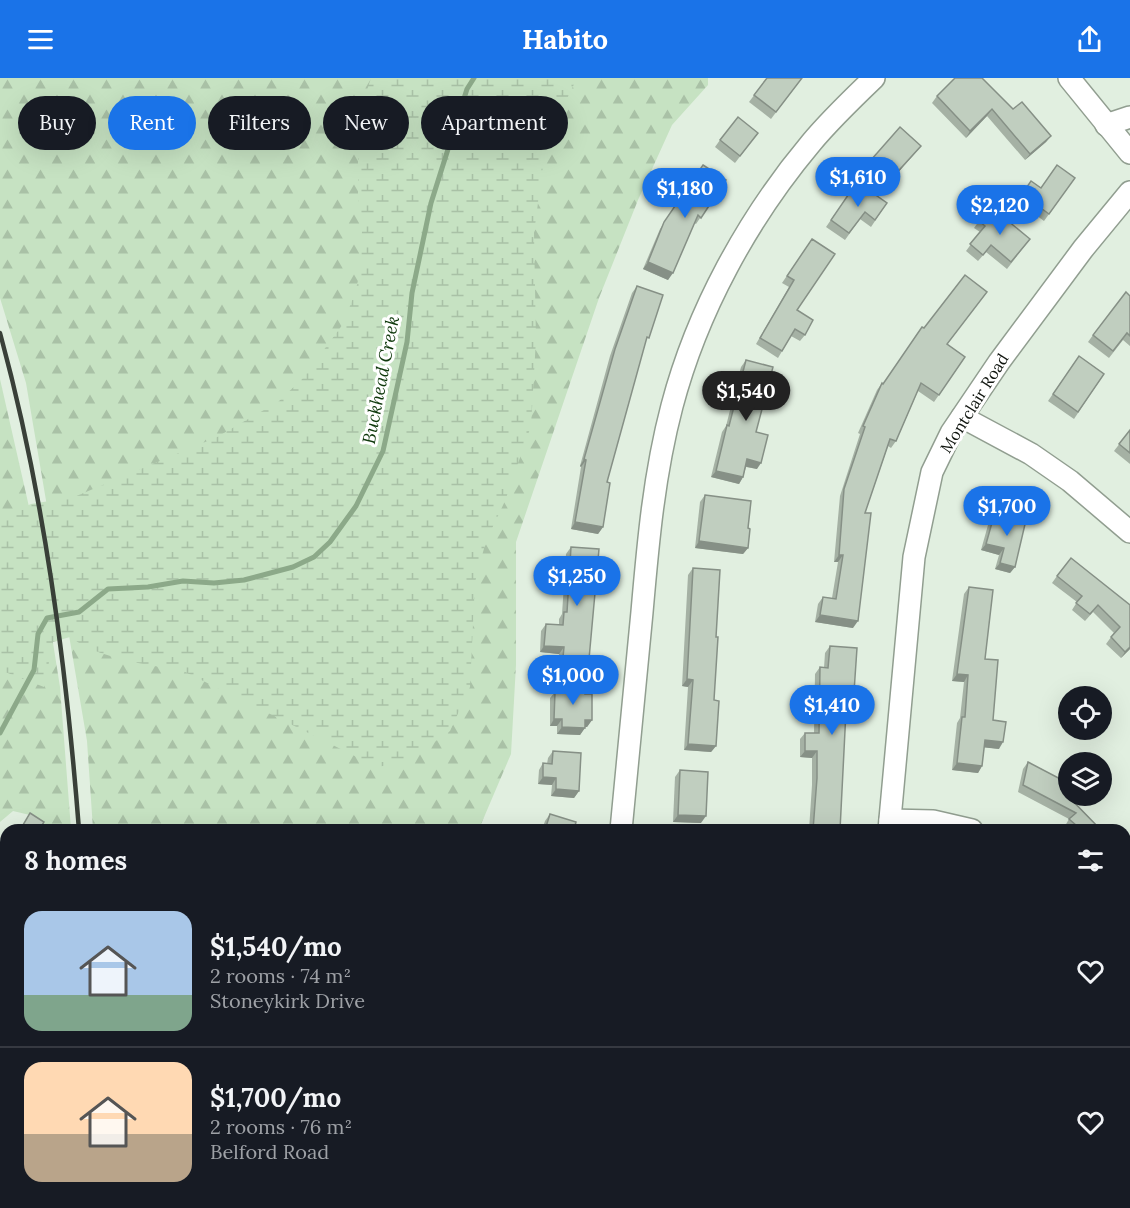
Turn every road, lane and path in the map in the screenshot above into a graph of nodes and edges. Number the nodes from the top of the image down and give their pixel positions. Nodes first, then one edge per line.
1 (874, 78) edge
2 (1069, 78) edge
3 (1130, 117) edge
4 (1106, 125) junction
5 (1130, 153) edge
6 (1130, 192) edge
7 (962, 417) junction
8 (1130, 532) edge
9 (622, 824) edge
10 (890, 824) edge
11 (901, 824) edge
12 (946, 824) edge

1 - 9 street
2 - 4 street
3 - 4 street
4 - 5 street
6 - 7 street, Montclair Road
7 - 8 street
7 - 10 street, Montclair Road
11 - 12 street

